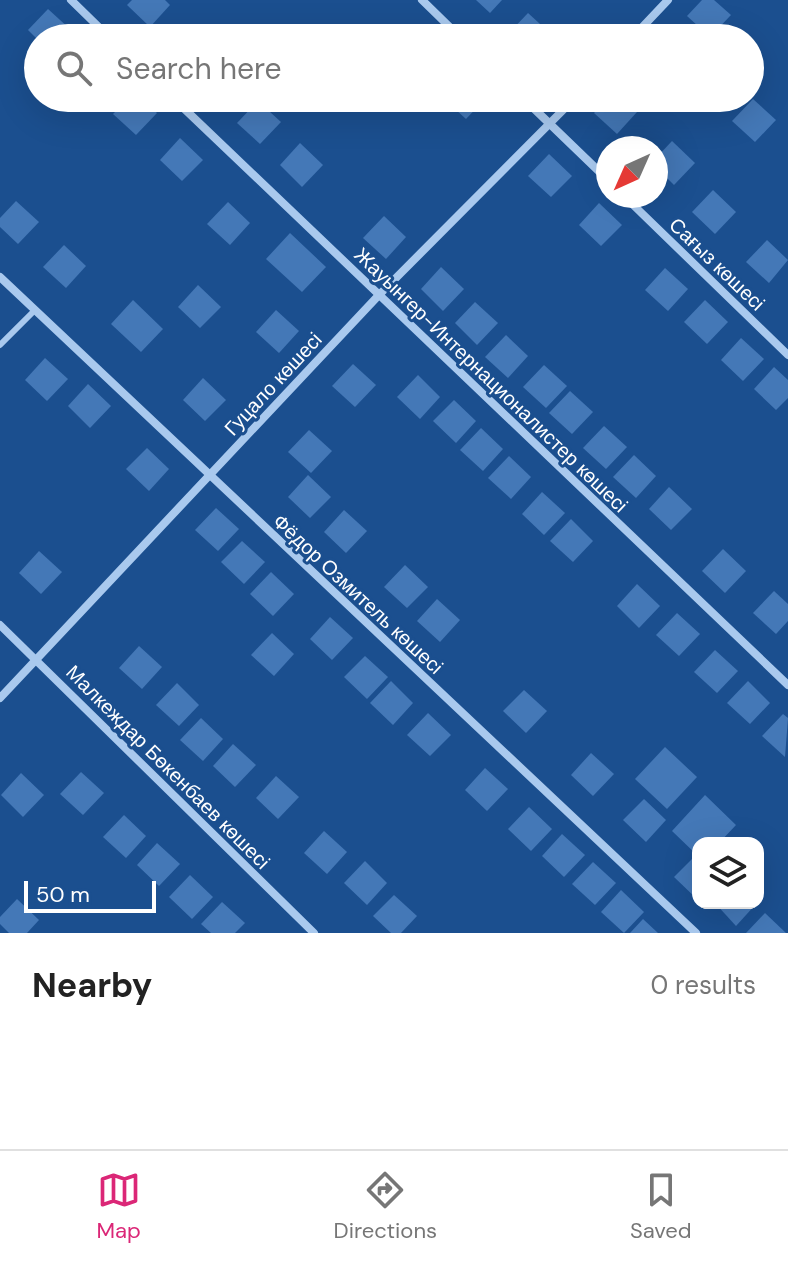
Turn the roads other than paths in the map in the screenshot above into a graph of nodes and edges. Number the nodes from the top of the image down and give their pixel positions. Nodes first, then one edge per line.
1 (71, 0) edge
2 (422, 0) edge
3 (668, 0) edge
4 (96, 24) edge
5 (447, 24) edge
6 (645, 24) edge
7 (187, 112) edge
8 (538, 112) edge
9 (562, 112) edge
10 (550, 124) junction
11 (596, 168) edge
12 (636, 208) edge
13 (0, 277) edge
14 (378, 296) junction
15 (35, 310) junction
16 (0, 345) edge
17 (788, 355) edge
18 (208, 476) junction
19 (0, 625) edge
20 (36, 660) junction
21 (788, 685) edge
22 (0, 698) edge
23 (314, 933) edge
24 (696, 933) edge

1 - 4 street
2 - 5 street
3 - 6 street
7 - 14 street, Жауынгер-Интернационалистер көшесі
8 - 10 street
9 - 10 street, Гуцало көшесі
10 - 11 street
10 - 14 street, Гуцало көшесі
12 - 17 street, Сағыз көшесі
13 - 15 street, Фёдор Озмитель көшесі
14 - 18 street, Гуцало көшесі
14 - 21 street, Жауынгер-Интернационалистер көшесі
15 - 16 lane
15 - 18 street, Фёдор Озмитель көшесі
18 - 20 street, Гуцало көшесі
18 - 24 street, Фёдор Озмитель көшесі
19 - 20 street, Малкеждар Бөкенбаев көшесі
20 - 22 street, Гуцало көшесі
20 - 23 street, Малкеждар Бөкенбаев көшесі

